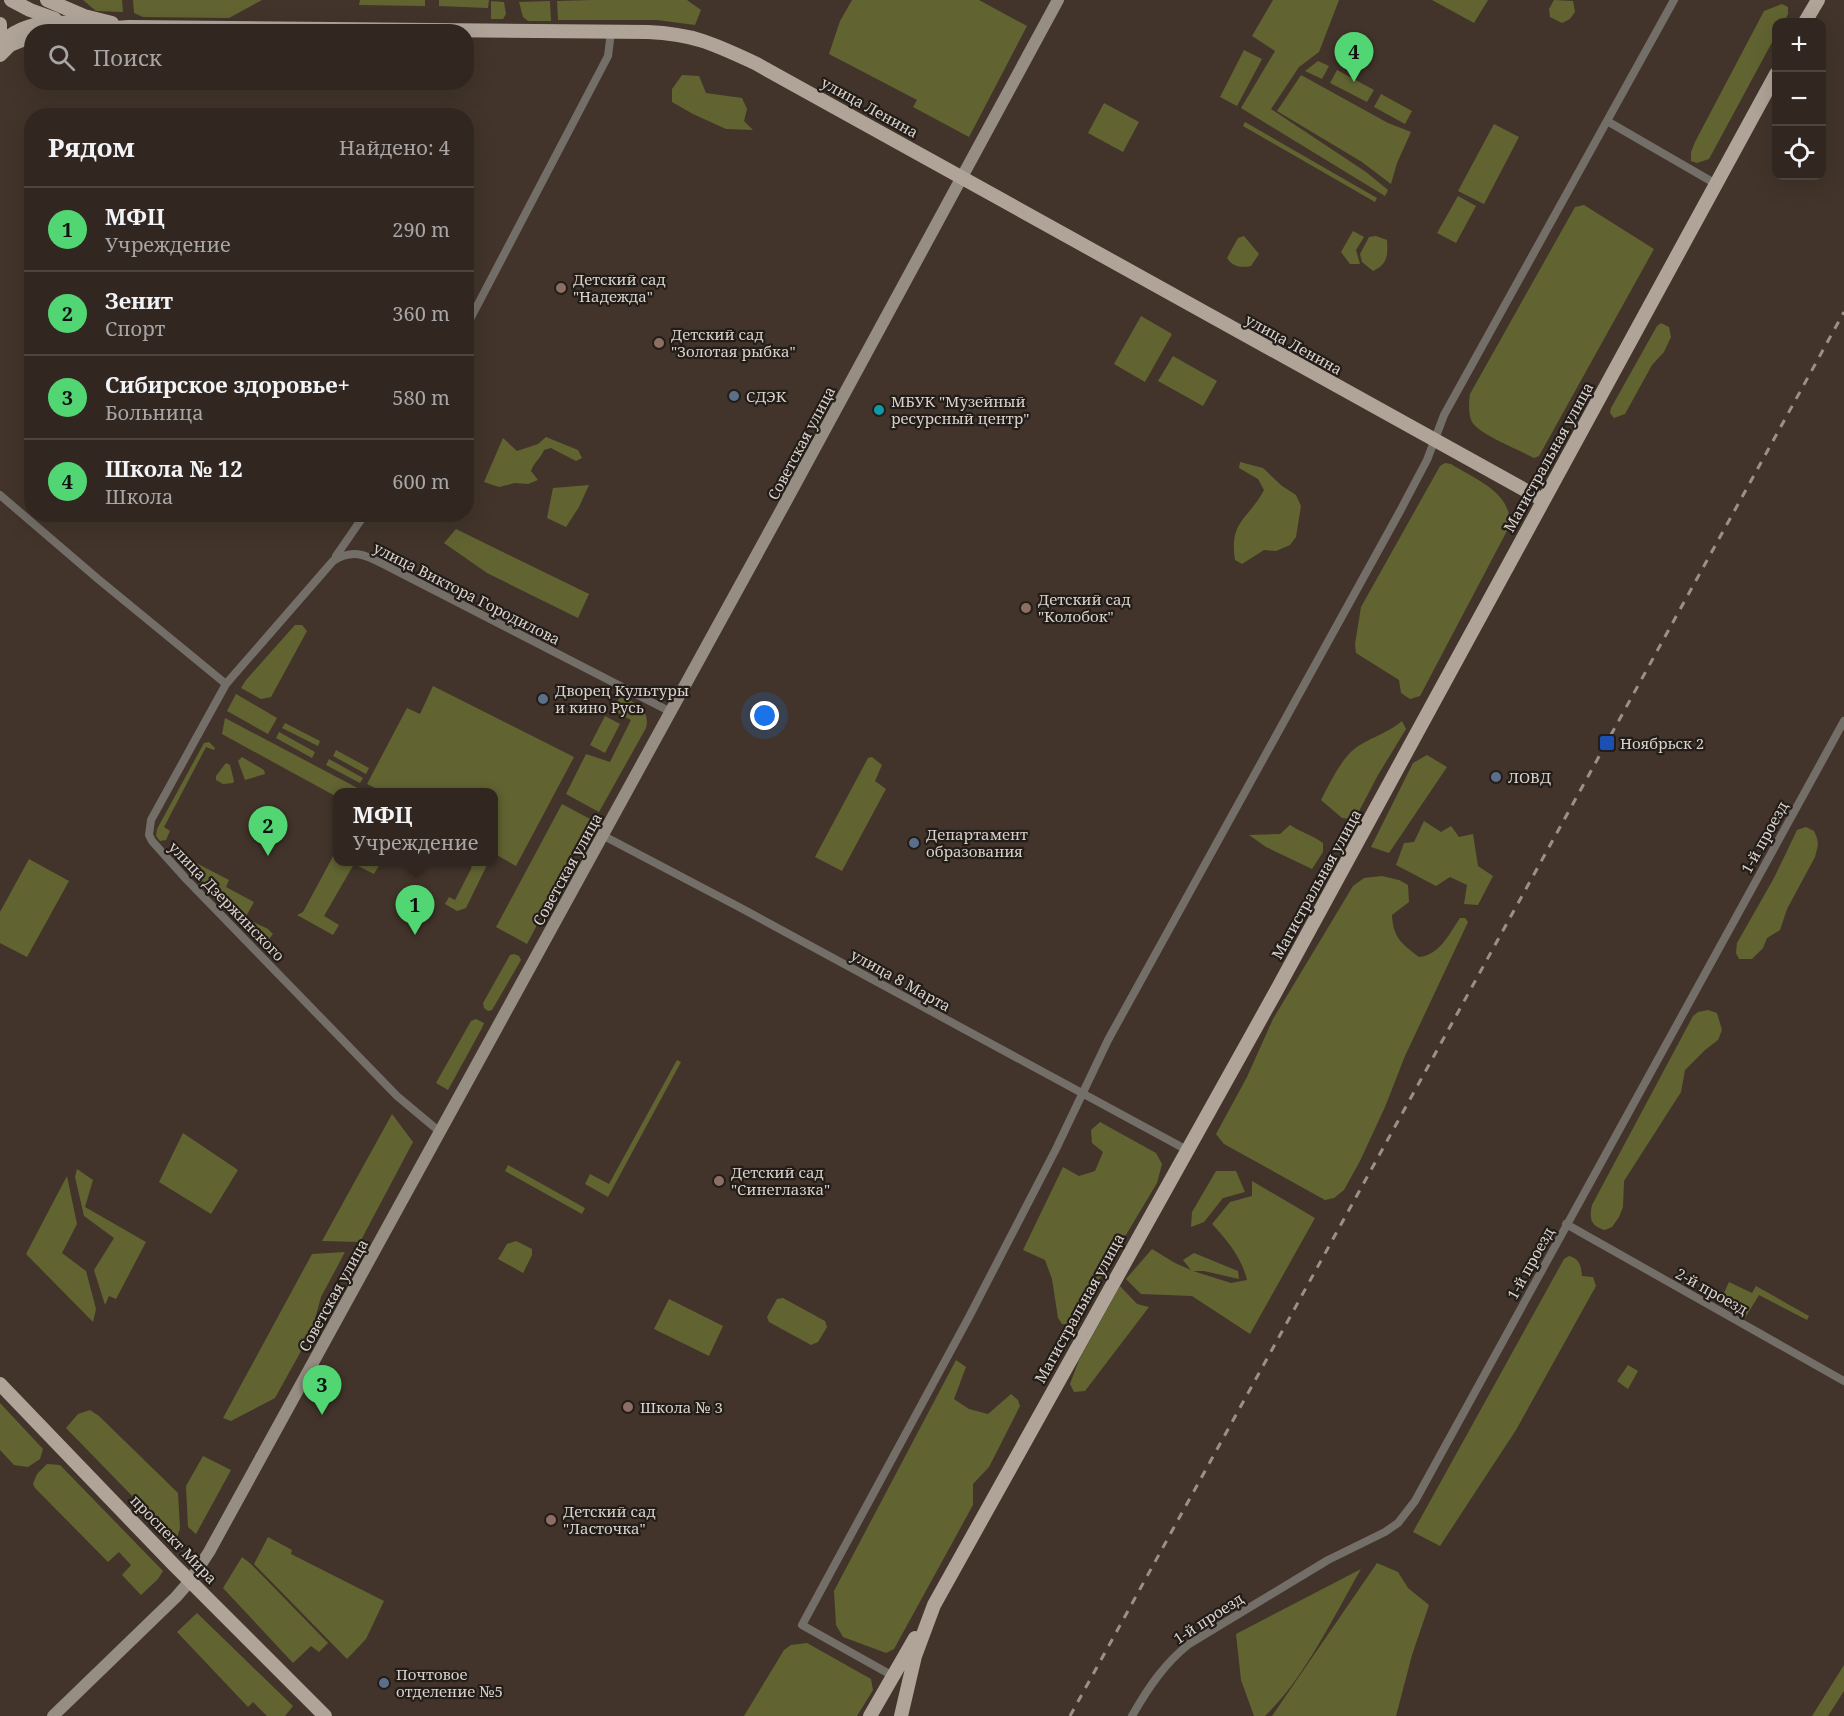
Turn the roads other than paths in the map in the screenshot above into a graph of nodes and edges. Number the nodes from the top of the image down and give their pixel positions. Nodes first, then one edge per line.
1 (47, 0) edge
2 (1058, 0) edge
3 (1674, 0) edge
4 (1818, 0) edge
5 (16, 2) edge
6 (1807, 18) edge
7 (0, 24) edge
8 (57, 24) edge
9 (117, 24) edge
10 (0, 29) edge
11 (24, 30) edge
12 (474, 31) edge
13 (611, 32) junction
14 (24, 34) edge
15 (3, 48) edge
16 (1772, 81) edge
17 (1607, 121) junction
18 (963, 177) junction
19 (1716, 184) junction
20 (474, 312) edge
21 (1434, 441) junction
22 (0, 495) edge
23 (1544, 500) junction
24 (24, 516) edge
25 (32, 522) edge
26 (360, 522) edge
27 (333, 561) junction
28 (226, 684) junction
29 (669, 711) junction
30 (1844, 721) edge
31 (602, 835) junction
32 (1083, 1094) junction
33 (440, 1132) junction
34 (1187, 1150) junction
35 (1566, 1224) junction
36 (1844, 1381) edge
37 (0, 1384) edge
38 (190, 1581) junction
39 (934, 1605) junction
40 (893, 1676) junction
41 (53, 1716) edge
42 (325, 1716) edge
43 (870, 1716) edge
44 (901, 1716) edge
45 (1132, 1716) edge

1 - 9 main road
2 - 18 main road, Советская улица
3 - 17 street
4 - 6 main road
5 - 8 main road
5 - 11 main road
7 - 10 main road
12 - 13 main road, улица Ленина
13 - 18 main road, улица Ленина
13 - 20 street
14 - 15 main road, улица Ленина
16 - 19 main road, Магистральная улица
17 - 19 street
17 - 21 street
18 - 21 main road, улица Ленина
18 - 29 main road, Советская улица
19 - 23 main road, Магистральная улица
21 - 23 main road, улица Ленина
21 - 32 street
22 - 24 street
23 - 34 main road, Магистральная улица
25 - 28 street
26 - 27 street
27 - 28 street
27 - 29 street, улица Виктора Городилова
28 - 33 street, улица Дзержинского
29 - 31 main road, Советская улица
30 - 35 street, 1-й проезд
31 - 32 street, улица 8 Марта
31 - 33 main road, Советская улица
32 - 34 street, улица 8 Марта
32 - 40 street
33 - 38 main road, Советская улица
34 - 39 main road, Магистральная улица
35 - 36 street, 2-й проезд
35 - 45 street, 1-й проезд
37 - 38 main road, проспект Мира
38 - 41 main road, Советская улица
38 - 42 main road, проспект Мира
39 - 40 main road
39 - 44 main road, Магистральная улица
40 - 43 main road

